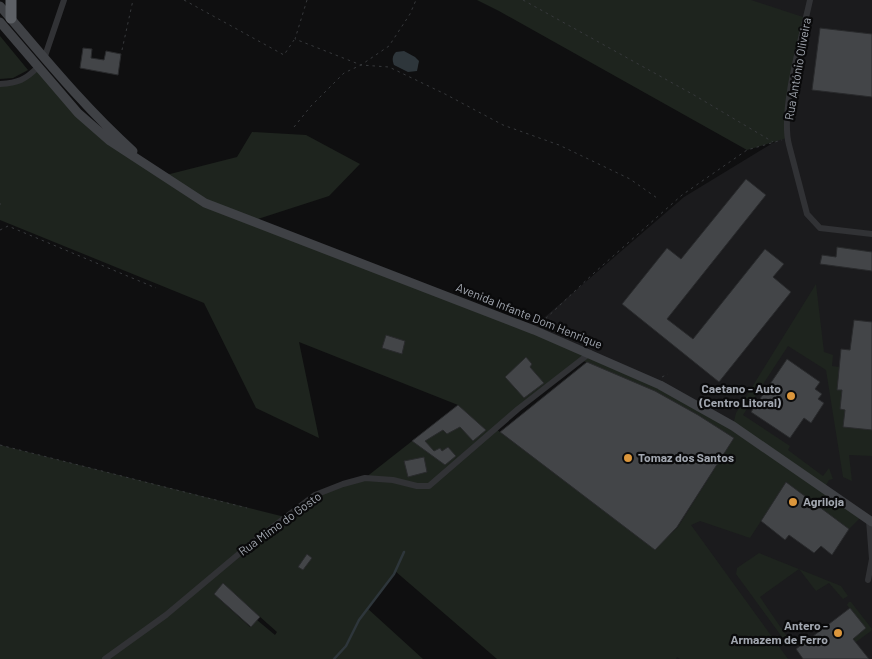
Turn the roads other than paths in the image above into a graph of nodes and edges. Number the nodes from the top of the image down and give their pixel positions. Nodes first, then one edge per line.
1 (11, 0) edge
2 (64, 0) edge
3 (810, 0) edge
4 (0, 6) edge
5 (5, 20) edge
6 (44, 59) junction
7 (38, 67) junction
8 (0, 84) edge
9 (156, 172) junction
10 (872, 234) edge
11 (590, 353) junction
12 (871, 521) edge
13 (868, 580) dead end
14 (105, 659) edge

1 - 5 highway
2 - 6 street
3 - 10 street, Rua António Oliveira
4 - 5 main road, Avenida Infante Dom Henrique
5 - 6 main road, Avenida Infante Dom Henrique
5 - 7 main road, Avenida Infante Dom Henrique
6 - 9 main road, Avenida Infante Dom Henrique
7 - 8 street
7 - 9 main road, Avenida Infante Dom Henrique
9 - 11 main road, Avenida Infante Dom Henrique
11 - 12 main road, Avenida Infante Dom Henrique
11 - 14 street, Rua Mimo do Gosto
12 - 13 street

